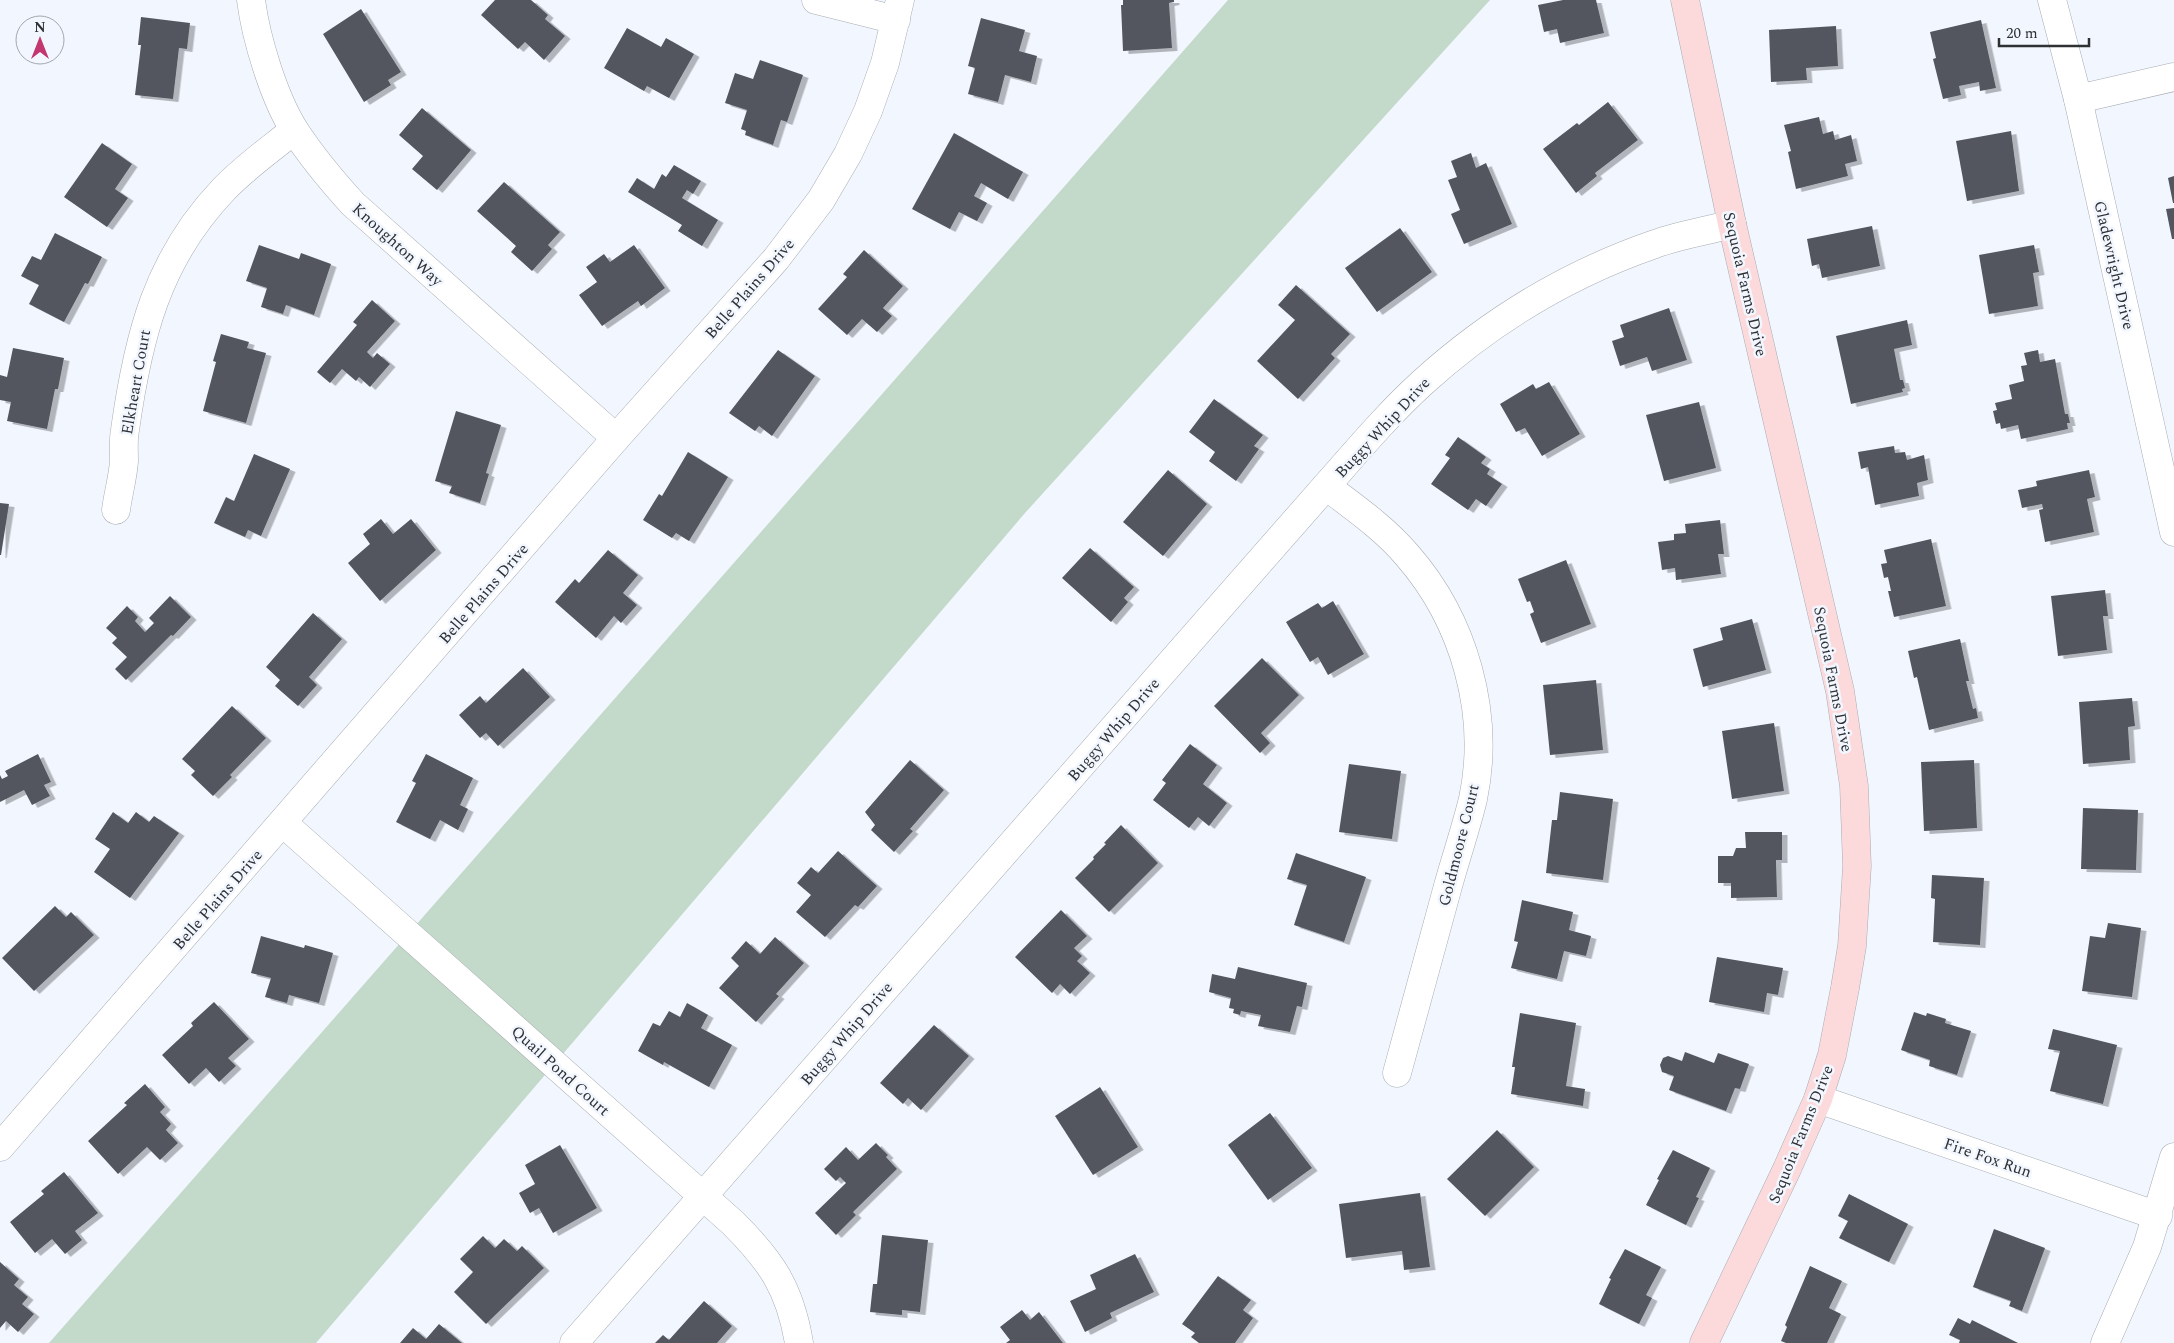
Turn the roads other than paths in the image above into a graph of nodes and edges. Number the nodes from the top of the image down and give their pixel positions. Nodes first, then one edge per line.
1 (251, 0) edge
2 (816, 0) edge
3 (1685, 0) edge
4 (2052, 0) edge
5 (898, 10) edge
6 (2174, 77) edge
7 (2078, 100) junction
8 (294, 130) junction
9 (1732, 224) junction
10 (616, 438) junction
11 (1326, 486) junction
12 (116, 510) dead end
13 (2174, 532) edge
14 (283, 823) junction
15 (1397, 1073) dead end
16 (1818, 1099) junction
17 (0, 1147) edge
18 (2174, 1157) edge
19 (703, 1196) junction
20 (2158, 1216) junction
21 (574, 1343) edge
22 (799, 1343) edge
23 (1704, 1343) edge
24 (2105, 1343) edge

1 - 8 street, Knoughton Way
2 - 5 street
3 - 9 street, Sequoia Farms Drive
4 - 7 street, Gladewright Drive
5 - 10 street, Belle Plains Drive
6 - 7 street
7 - 13 street, Gladewright Drive
8 - 10 street, Knoughton Way
8 - 12 street, Elkheart Court
9 - 11 street, Buggy Whip Drive
9 - 16 street, Sequoia Farms Drive
10 - 14 street, Belle Plains Drive
11 - 15 street, Goldmoore Court
11 - 19 street, Buggy Whip Drive
14 - 17 street, Belle Plains Drive
14 - 19 street, Quail Pond Court
16 - 20 street, Fire Fox Run
16 - 23 street, Sequoia Farms Drive
18 - 20 street
19 - 21 street, Buggy Whip Drive
19 - 22 street, Quail Pond Court
20 - 24 street

